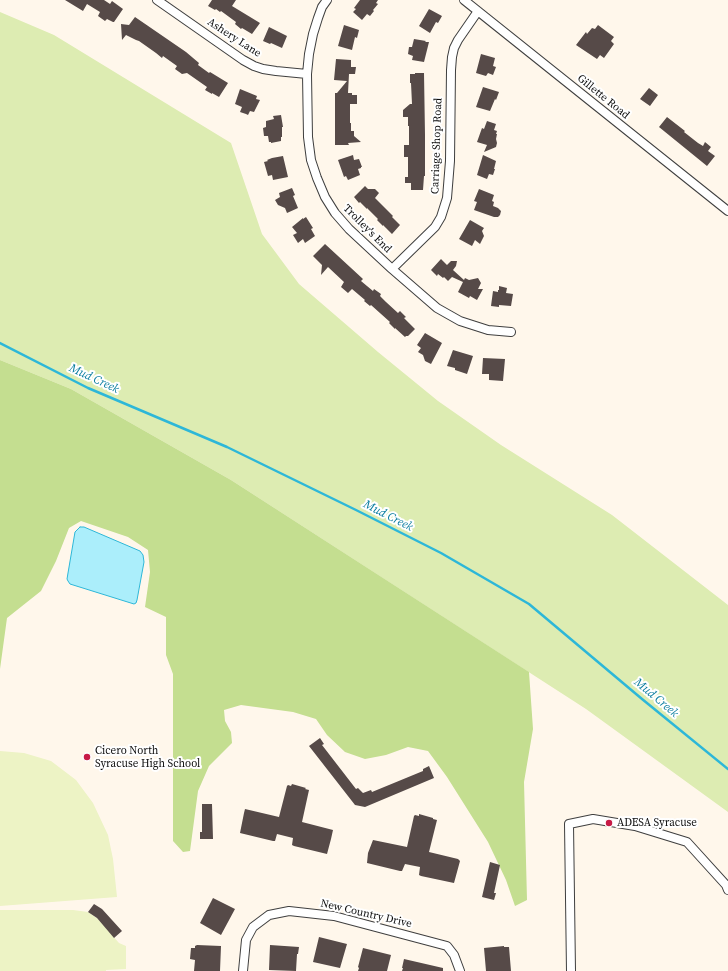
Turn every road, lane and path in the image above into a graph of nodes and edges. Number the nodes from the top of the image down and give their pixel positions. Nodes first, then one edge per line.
1 (157, 0) edge
2 (327, 0) edge
3 (464, 0) edge
4 (478, 11) junction
5 (307, 74) junction
6 (728, 211) edge
7 (392, 269) junction
8 (511, 332) dead end
9 (728, 890) edge
10 (243, 971) edge
11 (460, 971) edge
12 (571, 971) edge

1 - 5 street, Ashery Lane
2 - 5 street, Trolley's End
3 - 4 street, Gillette Road
4 - 6 street, Gillette Road
4 - 7 street, Carriage Shop Road
5 - 7 street, Trolley's End
7 - 8 street, Trolley's End
9 - 12 street
10 - 11 street, New Country Drive

